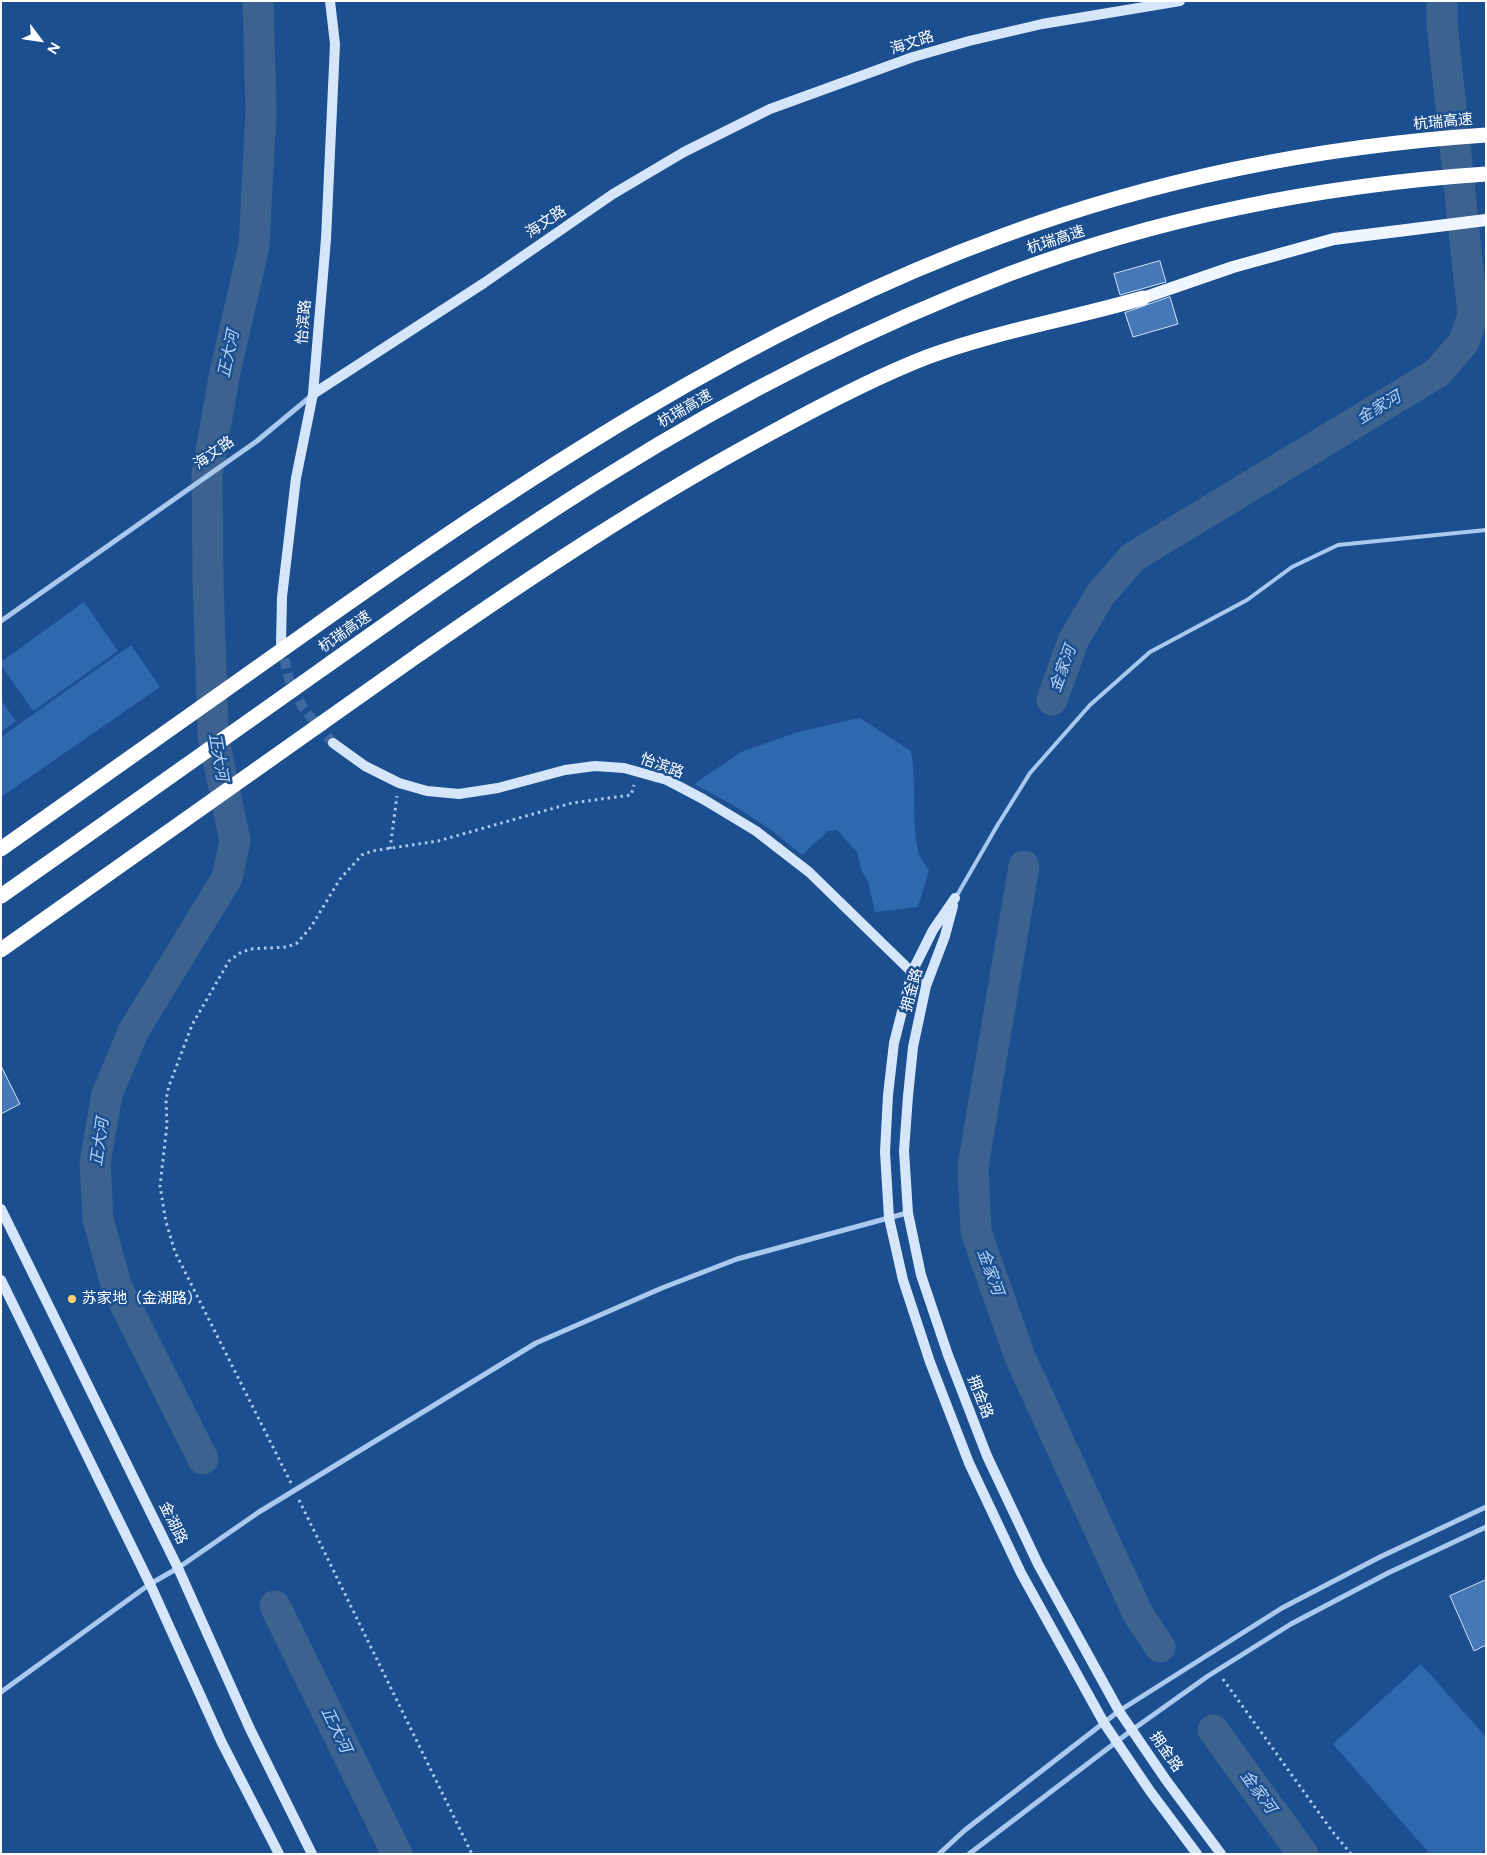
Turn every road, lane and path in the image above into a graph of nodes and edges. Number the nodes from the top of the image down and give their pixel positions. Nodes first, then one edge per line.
1 (330, 1) edge
2 (1180, 1) edge
3 (1486, 135) edge
4 (1486, 174) edge
5 (1486, 220) edge
6 (1143, 298) joint
7 (313, 394) junction
8 (1486, 530) edge
9 (1, 621) edge
10 (281, 643) tunnel mouth
11 (333, 742) tunnel mouth
12 (638, 772) junction
13 (399, 783) junction
14 (1, 849) edge
15 (390, 849) junction
16 (1, 896) edge
17 (955, 898) junction
18 (1, 950) edge
19 (912, 972) junction
20 (926, 986) junction
21 (1, 1209) edge
22 (908, 1213) junction
23 (889, 1218) junction
24 (1, 1280) edge
25 (294, 1490) junction
26 (1486, 1507) edge
27 (1486, 1527) edge
28 (178, 1568) junction
29 (150, 1584) junction
30 (1217, 1671) junction
31 (1, 1692) edge
32 (1119, 1711) junction
33 (1104, 1723) junction
34 (1132, 1730) junction
35 (1117, 1742) junction
36 (279, 1854) edge
37 (312, 1854) edge
38 (472, 1854) edge
39 (939, 1854) edge
40 (969, 1854) edge
41 (1197, 1854) edge
42 (1221, 1854) edge
43 (1351, 1854) edge

1 - 7 street, 怡滨路
2 - 7 street, 海文路
3 - 14 highway, 杭瑞高速, bridge
4 - 16 highway, 杭瑞高速, bridge
5 - 6 main road
6 - 18 highway, bridge
7 - 9 street, 海文路
7 - 10 street, 怡滨路
8 - 17 lane
11 - 13 street, 怡滨路
12 - 13 street, 怡滨路
12 - 15 path
12 - 19 street, 怡滨路
13 - 15 path
15 - 25 path
17 - 19 street
17 - 20 street, 拥金路
19 - 20 street, 怡滨路
19 - 23 street
20 - 22 street, 拥金路
21 - 28 street, 金湖路
22 - 23 street
22 - 32 street, 拥金路
23 - 25 street
23 - 33 street
24 - 29 street
25 - 28 street
25 - 38 path
26 - 32 street
27 - 30 street
28 - 29 street
28 - 37 street, 金湖路
29 - 31 street
29 - 36 street
30 - 34 street
30 - 43 path
32 - 33 street
32 - 34 street, 拥金路
33 - 35 street
33 - 39 street
34 - 35 street
34 - 42 street, 拥金路
35 - 40 street
35 - 41 street

